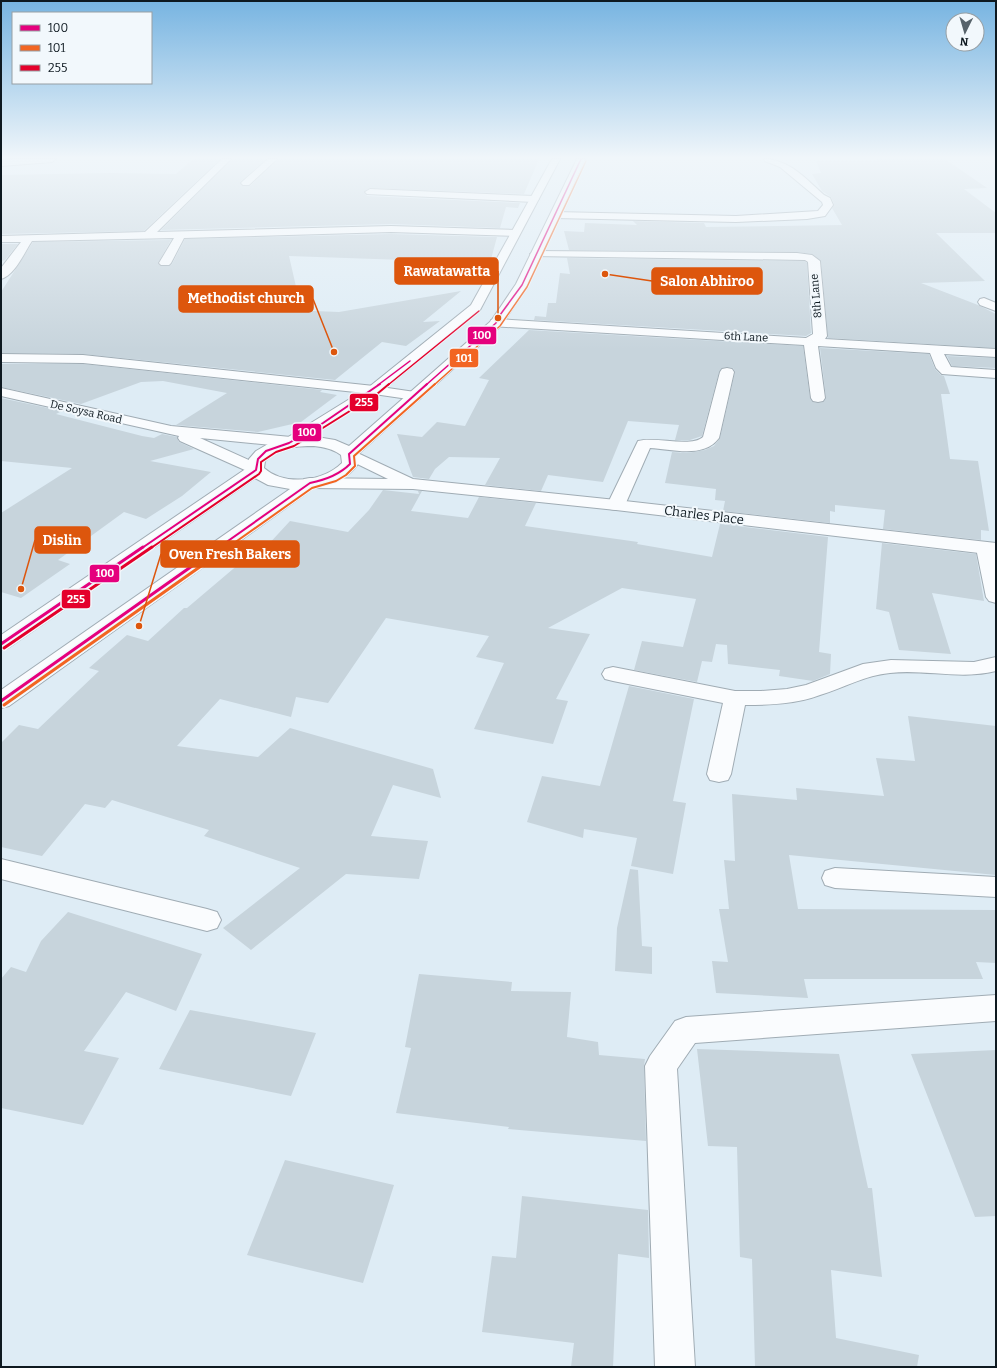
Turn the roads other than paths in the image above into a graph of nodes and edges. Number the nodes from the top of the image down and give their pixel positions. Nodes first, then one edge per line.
1 (161, 223) edge
2 (521, 223) edge
3 (551, 223) edge
4 (515, 233) junction
5 (181, 234) junction
6 (148, 235) junction
7 (1, 239) edge
8 (28, 239) junction
9 (536, 254) junction
10 (165, 263) dead end
11 (1, 275) edge
12 (984, 302) dead end
13 (996, 308) edge
14 (496, 323) junction
15 (810, 341) junction
16 (935, 349) junction
17 (996, 353) edge
18 (1, 358) edge
19 (727, 372) dead end
20 (996, 374) edge
21 (374, 390) junction
22 (1, 392) edge
23 (415, 396) junction
24 (818, 398) dead end
25 (171, 431) junction
26 (291, 442) junction
27 (349, 454) junction
28 (256, 470) junction
29 (310, 483) junction
30 (413, 484) junction
31 (616, 504) junction
32 (991, 548) edge
33 (996, 597) edge
34 (1, 644) edge
35 (996, 663) edge
36 (613, 674) dead end
37 (735, 698) junction
38 (1, 701) edge
39 (719, 774) dead end
40 (1, 869) edge
41 (835, 878) dead end
42 (996, 887) edge
43 (207, 920) dead end
44 (996, 1008) edge
45 (675, 1367) edge

1 - 6 main road
2 - 4 main road
3 - 9 main road
4 - 5 main road
4 - 21 main road
5 - 6 main road
5 - 10 main road
6 - 8 main road
7 - 8 main road
8 - 11 main road
9 - 14 main road
9 - 15 main road, 8th Lane
12 - 13 main road
14 - 15 main road, 6th Lane
14 - 23 main road
15 - 16 main road, 6th Lane
15 - 24 main road
16 - 17 main road, 6th Lane
16 - 20 main road
18 - 21 main road
19 - 31 main road
21 - 23 main road
21 - 26 main road
22 - 25 main road, De Soysa Road
23 - 27 main road
25 - 26 main road, De Soysa Road
25 - 28 main road, De Soysa Road
26 - 27 main road, Charles Place
26 - 28 main road
27 - 29 main road
27 - 30 main road, Charles Place
28 - 29 main road, De Soysa Road
28 - 34 main road
29 - 30 main road, Charles Place
29 - 38 main road
30 - 31 main road, Charles Place
31 - 32 main road, Charles Place
32 - 33 main road
35 - 37 main road
36 - 37 main road
37 - 39 main road
40 - 43 main road
41 - 42 main road
44 - 45 main road

